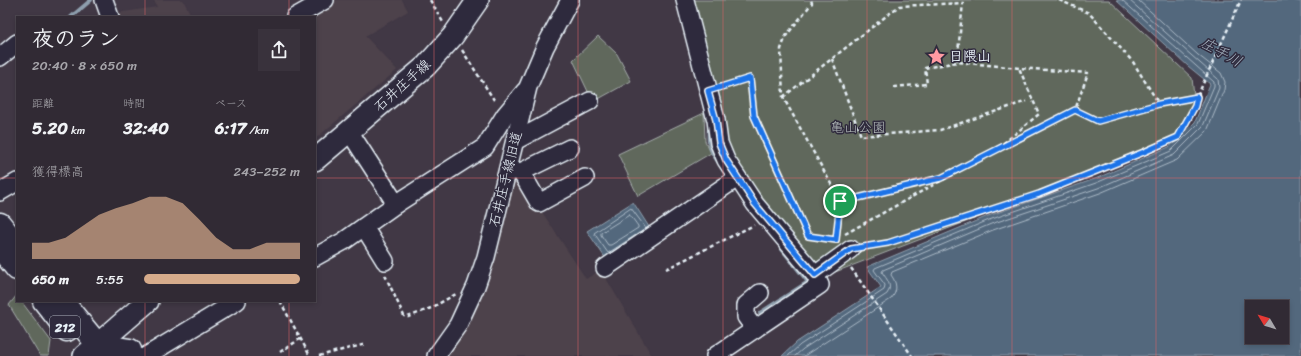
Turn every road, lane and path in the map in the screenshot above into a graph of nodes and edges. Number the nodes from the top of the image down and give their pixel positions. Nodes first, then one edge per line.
1 (104, 0) edge
2 (325, 0) edge
3 (430, 0) edge
4 (478, 0) edge
5 (570, 0) edge
6 (685, 0) edge
7 (1059, 0) edge
8 (1241, 0) edge
9 (812, 1) edge
10 (110, 16) edge
11 (297, 16) edge
12 (448, 29) junction
13 (16, 44) edge
14 (0, 57) edge
15 (832, 59) junction
16 (957, 62) junction
17 (1019, 68) junction
18 (528, 87) junction
19 (894, 87) dead end
20 (708, 91) junction
21 (783, 97) junction
22 (1197, 97) junction
23 (590, 101) dead end
24 (1027, 101) dead end
25 (1159, 104) junction
26 (1075, 110) junction
27 (505, 116) junction
28 (349, 131) junction
29 (515, 141) junction
30 (570, 148) dead end
31 (994, 151) junction
32 (316, 159) edge
33 (514, 171) junction
34 (585, 178) dead end
35 (737, 178) junction
36 (16, 183) edge
37 (0, 192) edge
38 (840, 201) junction
39 (396, 204) junction
40 (767, 218) junction
41 (0, 224) edge
42 (364, 227) junction
43 (836, 240) junction
44 (16, 244) edge
45 (0, 248) edge
46 (316, 256) edge
47 (850, 257) junction
48 (385, 261) joint
49 (16, 268) edge
50 (605, 268) dead end
51 (666, 269) dead end
52 (815, 275) junction
53 (477, 282) junction
54 (760, 293) dead end
55 (45, 302) edge
56 (63, 302) edge
57 (147, 302) edge
58 (281, 302) edge
59 (231, 303) edge
60 (755, 329) junction
61 (300, 339) junction
62 (366, 344) dead end
63 (280, 352) dead end
64 (92, 354) edge
65 (137, 354) edge
66 (310, 356) edge
67 (319, 356) edge
68 (436, 356) edge
69 (715, 356) edge
70 (912, 356) edge

1 - 10 street
2 - 11 street
3 - 12 path
4 - 12 main road, 石井庄手線
5 - 18 street, 石井庄手線旧道
6 - 20 street
7 - 25 path
8 - 22 path
9 - 21 path
12 - 27 path
12 - 28 main road, 石井庄手線
13 - 14 street
15 - 16 path
15 - 21 path
15 - 24 path
16 - 17 path
16 - 19 path
17 - 26 path
17 - 31 path
18 - 27 street
18 - 29 street, 石井庄手線旧道
20 - 35 street
20 - 43 path
21 - 38 path
22 - 25 path
22 - 47 path
23 - 29 street
25 - 26 path
26 - 31 path
27 - 39 street
28 - 32 main road, 石井庄手線
28 - 39 street
29 - 33 street, 石井庄手線旧道
30 - 33 street
31 - 38 path
31 - 43 path
33 - 34 street
33 - 53 street, 石井庄手線旧道
35 - 40 street
35 - 50 street
36 - 37 street
38 - 43 path
39 - 42 street
40 - 51 path
40 - 52 street
41 - 44 highway
42 - 46 street
42 - 48 street
45 - 49 highway
47 - 52 street
47 - 70 path
48 - 53 path
52 - 60 street
53 - 68 street, 石井庄手線旧道
54 - 60 street
55 - 64 highway, 212
56 - 64 highway, 212
57 - 64 main road
58 - 61 path
59 - 65 street
60 - 69 street
61 - 63 path
61 - 66 path
62 - 67 path
64 - 65 highway

